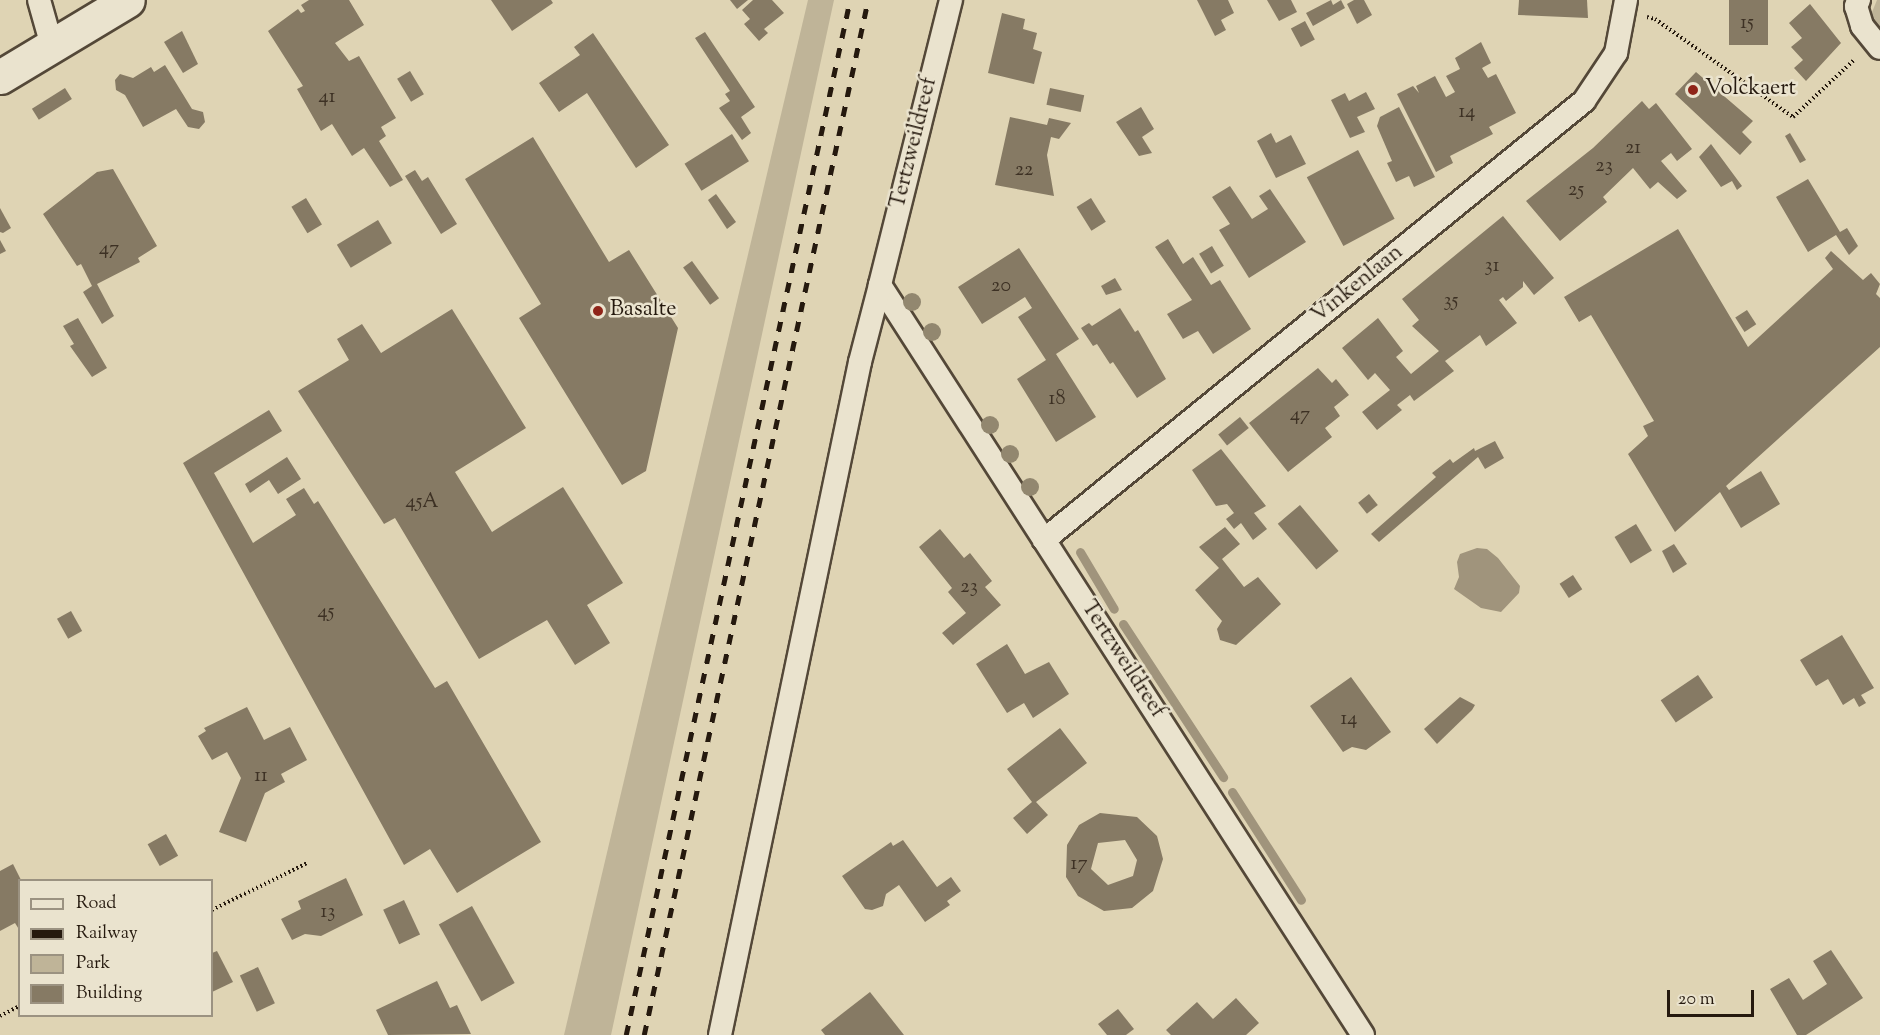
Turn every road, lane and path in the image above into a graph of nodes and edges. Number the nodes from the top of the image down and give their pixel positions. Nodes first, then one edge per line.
1 (39, 0) edge
2 (128, 0) edge
3 (951, 0) edge
4 (1859, 0) edge
5 (1626, 6) edge
6 (1877, 45) edge
7 (52, 46) junction
8 (0, 77) edge
9 (880, 285) junction
10 (1044, 540) junction
11 (307, 863) dead end
12 (213, 910) edge
13 (18, 1007) edge
14 (0, 1016) edge
15 (720, 1035) edge
16 (1363, 1035) edge

1 - 7 street
2 - 7 street
3 - 9 street, Tertzweildreef
4 - 6 street
5 - 6 path
5 - 10 street, Vinkenlaan
7 - 8 street
9 - 10 street, Tertzweildreef
9 - 15 street, Tertzweildreef
10 - 16 street, Tertzweildreef
11 - 12 path
13 - 14 path

